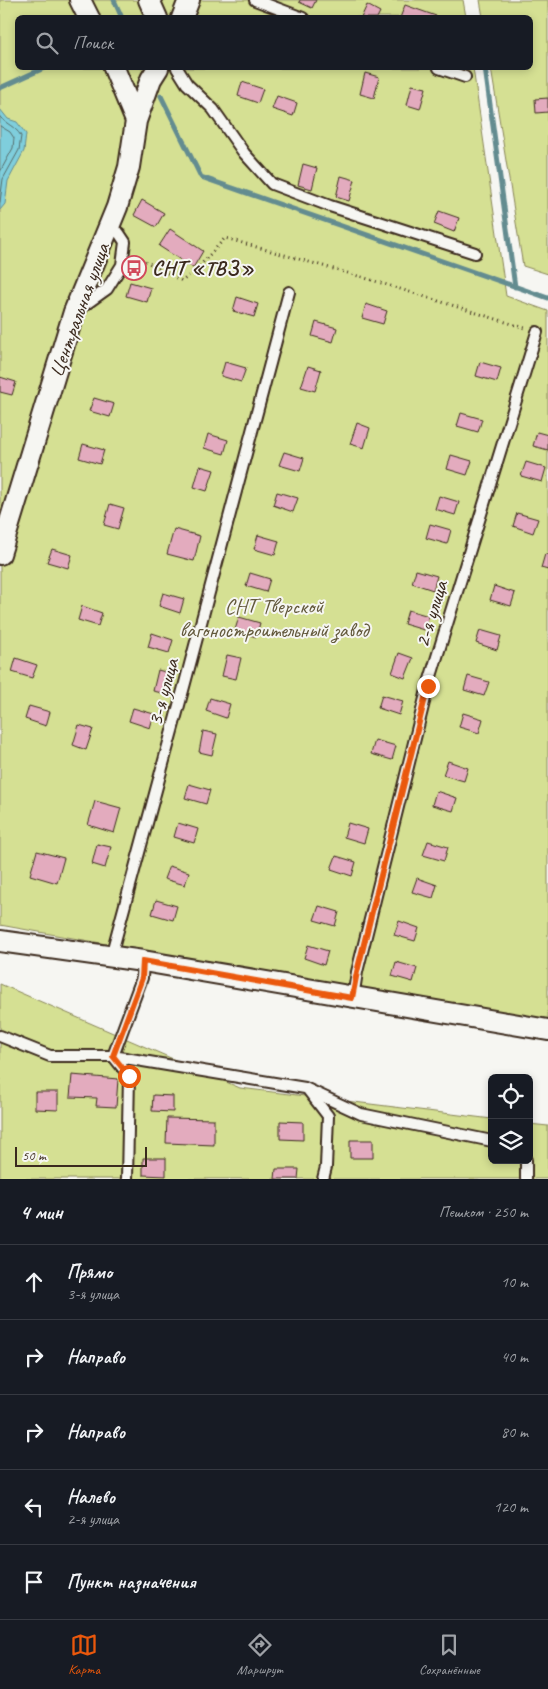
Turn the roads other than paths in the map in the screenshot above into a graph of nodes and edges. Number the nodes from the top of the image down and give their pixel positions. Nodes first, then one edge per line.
1 (80, 0) edge
2 (149, 0) edge
3 (189, 0) edge
4 (255, 0) edge
5 (88, 15) edge
6 (156, 15) edge
7 (183, 15) edge
8 (295, 15) edge
9 (115, 70) edge
10 (157, 70) edge
11 (178, 70) edge
12 (445, 70) edge
13 (465, 77) dead end
14 (136, 121) junction
15 (475, 253) dead end
16 (289, 292) dead end
17 (536, 332) road end
18 (0, 554) edge
19 (0, 941) edge
20 (111, 956) junction
21 (143, 961) junction
22 (352, 998) junction
23 (548, 1030) edge
24 (0, 1036) edge
25 (113, 1056) junction
26 (305, 1088) junction
27 (488, 1140) edge
28 (526, 1164) edge
29 (127, 1179) edge
30 (323, 1179) edge
31 (526, 1179) edge

1 - 5 street
2 - 6 street
3 - 7 street
4 - 8 lane
9 - 14 street
10 - 14 street, Центральная улица
11 - 15 lane
12 - 13 lane
14 - 18 street, Центральная улица
16 - 20 lane, 3-я улица
17 - 22 lane, 2-я улица
19 - 20 street
20 - 21 street
21 - 22 street
21 - 25 lane
22 - 23 street
24 - 25 lane
25 - 26 lane
25 - 29 lane
26 - 27 lane
26 - 30 lane
28 - 31 lane

